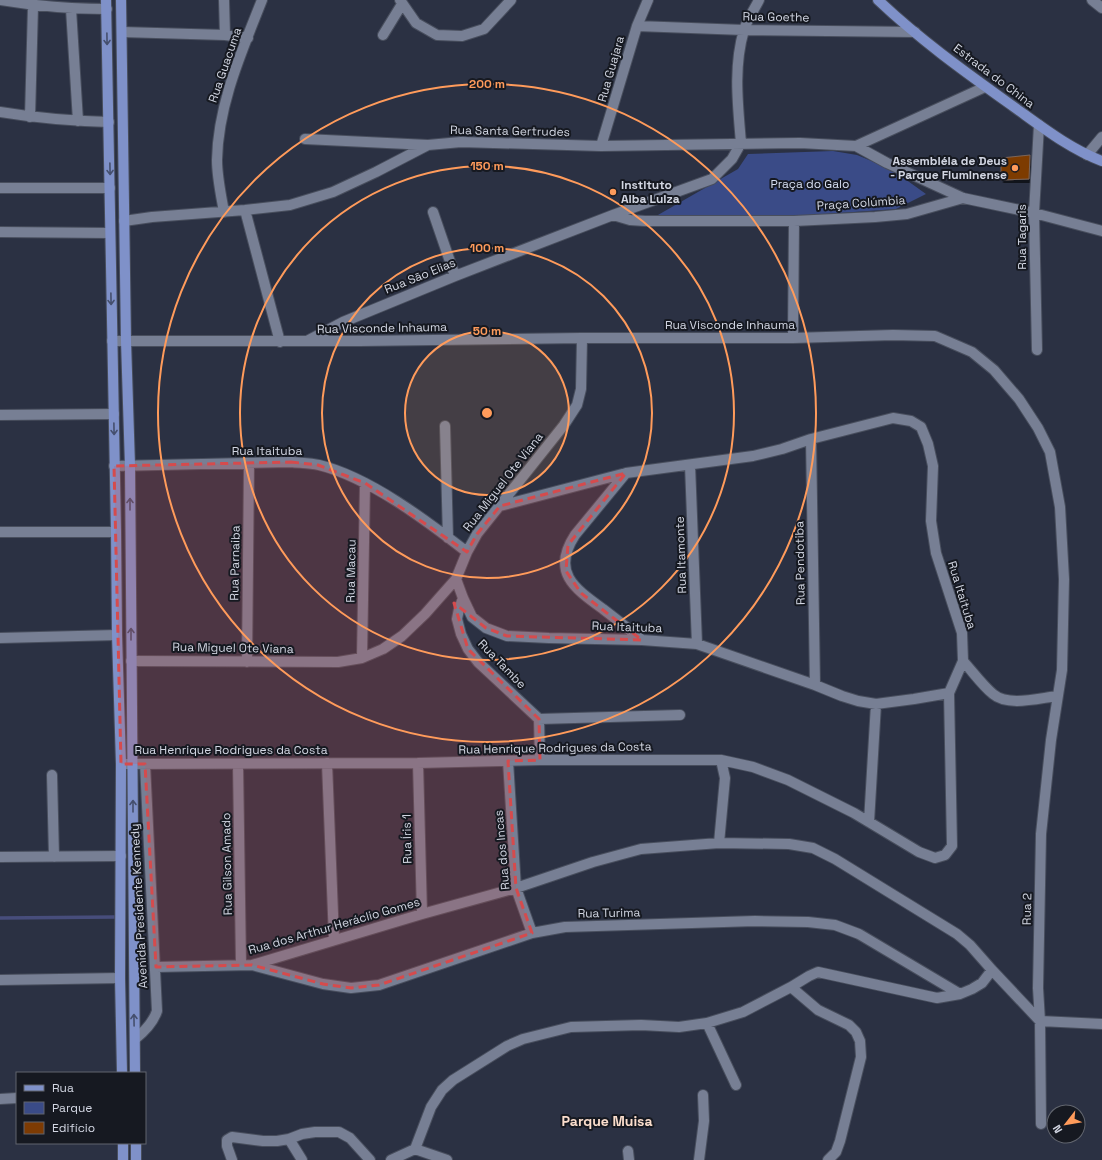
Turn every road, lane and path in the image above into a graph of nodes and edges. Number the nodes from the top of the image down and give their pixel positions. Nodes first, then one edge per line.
1 (0, 0) edge
2 (121, 0) edge
3 (224, 0) edge
4 (262, 0) edge
5 (511, 0) edge
6 (648, 0) edge
7 (759, 0) edge
8 (878, 0) edge
9 (1092, 0) edge
10 (401, 2) edge
11 (107, 4) edge
12 (33, 6) junction
13 (71, 8) junction
14 (1102, 8) edge
15 (637, 26) junction
16 (744, 30) junction
17 (122, 32) junction
18 (915, 32) junction
19 (225, 35) junction
20 (383, 35) dead end
21 (248, 38) junction
22 (985, 88) junction
23 (0, 112) edge
24 (30, 117) junction
25 (78, 121) junction
26 (109, 122) junction
27 (1039, 125) junction
28 (1102, 137) edge
29 (305, 139) dead end
30 (741, 143) junction
31 (428, 144) junction
32 (602, 146) junction
33 (856, 146) junction
34 (1087, 155) junction
35 (1102, 161) edge
36 (0, 188) edge
37 (110, 188) junction
38 (963, 198) junction
39 (245, 210) junction
40 (224, 212) junction
41 (433, 212) dead end
42 (1034, 213) junction
43 (613, 215) junction
44 (124, 221) junction
45 (794, 221) junction
46 (1102, 231) edge
47 (0, 232) edge
48 (110, 233) junction
49 (455, 276) junction
50 (582, 338) junction
51 (793, 338) junction
52 (112, 341) junction
53 (126, 341) junction
54 (307, 341) junction
55 (280, 342) junction
56 (1037, 350) dead end
57 (114, 414) junction
58 (0, 416) edge
59 (445, 426) dead end
60 (811, 440) junction
61 (249, 464) junction
62 (690, 465) junction
63 (114, 466) junction
64 (130, 466) junction
65 (626, 473) junction
66 (365, 483) junction
67 (500, 506) junction
68 (0, 532) edge
69 (116, 532) junction
70 (448, 538) junction
71 (467, 552) junction
72 (456, 579) junction
73 (463, 598) junction
74 (117, 635) junction
75 (0, 638) edge
76 (642, 640) junction
77 (697, 644) junction
78 (362, 658) junction
79 (131, 661) junction
80 (963, 661) junction
81 (247, 662) junction
82 (815, 685) junction
83 (948, 693) junction
84 (1057, 696) junction
85 (876, 704) junction
86 (680, 715) dead end
87 (539, 719) junction
88 (540, 760) junction
89 (721, 760) junction
90 (508, 761) junction
91 (327, 763) junction
92 (418, 763) junction
93 (121, 764) junction
94 (132, 764) junction
95 (145, 764) junction
96 (238, 764) junction
97 (52, 774) dead end
98 (869, 822) junction
99 (719, 843) junction
100 (54, 856) junction
101 (121, 856) junction
102 (0, 857) edge
103 (516, 888) junction
104 (422, 914) junction
105 (532, 933) junction
106 (334, 939) junction
107 (241, 965) junction
108 (252, 965) junction
109 (156, 968) junction
110 (992, 970) junction
111 (120, 978) junction
112 (0, 980) edge
113 (792, 987) junction
114 (960, 994) junction
115 (1040, 1021) junction
116 (708, 1023) junction
117 (1102, 1024) edge
118 (135, 1039) junction
119 (122, 1072) edge
120 (135, 1072) edge
121 (736, 1084) dead end
122 (702, 1095) dead end
123 (16, 1098) edge
124 (0, 1099) edge
125 (1041, 1124) dead end
126 (290, 1139) junction
127 (123, 1144) edge
128 (136, 1144) edge
129 (415, 1149) junction
130 (123, 1160) edge
131 (136, 1160) edge
132 (232, 1160) edge
133 (302, 1160) edge
134 (370, 1160) edge
135 (391, 1160) edge
136 (447, 1160) edge
137 (699, 1160) edge
138 (828, 1160) edge

1 - 12 street
2 - 17 main road
3 - 19 street
4 - 21 street, Rua Guacuma
5 - 10 street
6 - 15 street, Rua Guajara
7 - 16 street
8 - 18 main road, Estrada do China
9 - 14 street
10 - 20 street
11 - 13 street
11 -> 26 main road
12 - 13 street
12 - 24 street
13 - 25 street
15 - 16 street, Rua Goethe
15 - 32 street, Rua Guajara
16 - 18 street, Rua Goethe
16 - 30 street
17 - 19 street
17 - 44 main road
18 - 22 main road, Estrada do China
19 - 21 street
21 - 40 street, Rua Guacuma
22 - 27 main road, Estrada do China
22 - 33 street
23 - 24 street
24 - 25 street
25 - 26 street
26 -> 37 main road
27 - 34 main road, Estrada do China
27 - 42 street, Rua Tagaris
28 - 34 street
29 - 31 street
30 - 32 street, Rua Santa Gertrudes
30 - 33 street
30 - 43 street
31 - 32 street, Rua Santa Gertrudes
31 - 39 street, Rua Santa Gertrudes
33 - 38 street
34 - 35 main road, Estrada do China
36 - 37 street
37 - 48 main road
38 - 42 street
38 - 45 street, Praça Colúmbia
39 - 40 street, Rua Santa Gertrudes
39 - 55 street
40 - 44 street, Rua Santa Gertrudes
41 - 49 street
42 - 46 street
42 - 56 street, Rua Tagaris
43 - 45 street, Praça Colúmbia
43 - 49 street, Rua Sāo Elias
44 - 53 main road
45 - 51 street
47 - 48 street
48 -> 52 main road
49 - 54 street, Rua Sāo Elias
50 - 51 street, Rua Visconde Inhauma
50 - 54 street, Rua Visconde Inhauma
50 - 67 street, Rua Miguel Ote Viana
51 - 84 street, Rua Visconde Inhauma
52 - 53 street, Rua Visconde Inhauma
52 - 57 main road
53 - 55 street, Rua Visconde Inhauma
53 - 64 main road
54 - 55 street, Rua Visconde Inhauma
57 - 58 street
57 -> 63 main road
59 - 70 street
60 - 62 street, Rua Itaituba
60 - 80 street, Rua Itaituba
60 - 82 street, Rua Pendotiba
61 - 64 street, Rua Itaituba
61 - 66 street, Rua Itaituba
61 - 81 street, Rua Parnaiba
62 - 65 street, Rua Itaituba
62 - 77 street, Rua Itamonte
63 - 64 street, Rua Itaituba
63 - 69 main road
79 -> 64 main road
65 - 67 street, Rua Itaituba
65 - 76 street
66 - 70 street, Rua Itaituba
66 - 78 street, Rua Macau
67 - 71 street, Rua Miguel Ote Viana
68 - 69 street
69 - 74 main road
70 - 71 street, Rua Itaituba
71 - 72 street, Rua Miguel Ote Viana
72 - 73 street, Rua Itaituba
72 - 78 street, Rua Miguel Ote Viana
73 - 76 street, Rua Itaituba
73 - 87 street, Rua Tambe
74 - 75 street
74 - 93 main road
76 - 77 street, Rua Itaituba
77 - 82 street, Rua Itaituba
78 - 81 street, Rua Miguel Ote Viana
79 - 81 street, Rua Miguel Ote Viana
79 - 94 main road
80 - 83 street, Rua Itaituba
80 - 84 street
82 - 85 street, Rua Itaituba
83 - 85 street, Rua Itaituba
83 - 98 street, Rua Henrique Rodrigues da Costa
84 - 115 street, Rua 2
85 - 98 street
86 - 87 street
87 - 88 street
88 - 89 street, Rua Henrique Rodrigues da Costa
88 - 90 street, Rua Henrique Rodrigues da Costa
89 - 98 street, Rua Henrique Rodrigues da Costa
89 - 99 street
90 - 92 street, Rua Henrique Rodrigues da Costa
90 - 103 street, Rua dos Incas
91 - 92 street, Rua Henrique Rodrigues da Costa
91 - 96 street, Rua Henrique Rodrigues da Costa
91 - 106 street
92 - 104 street, Rua Íris 1
93 - 94 street, Rua Henrique Rodrigues da Costa
93 - 101 main road
94 - 95 street, Rua Henrique Rodrigues da Costa
118 -> 94 main road
95 - 96 street, Rua Henrique Rodrigues da Costa
95 - 109 street, Avenida Presidente Kennedy
96 - 107 street, Rua Gilson Amado
97 - 100 street
99 - 103 street, Rua dos Arthur Heráclio Gomes
99 - 110 street, Rua dos Arthur Heráclio Gomes
100 - 101 street
100 - 102 street
101 - 111 main road
103 - 104 street, Rua dos Arthur Heráclio Gomes
103 - 105 street, Rua dos Incas
104 - 106 street, Rua dos Arthur Heráclio Gomes
105 - 108 street, Rua Turima
105 - 114 street, Rua Turima
106 - 108 street, Rua dos Arthur Heráclio Gomes
107 - 108 street, Rua dos Arthur Heráclio Gomes
107 - 109 street, Rua dos Arthur Heráclio Gomes
109 - 118 street, Avenida Presidente Kennedy
110 - 114 street
110 - 115 street, Rua dos Arthur Heráclio Gomes
111 - 112 street
111 - 119 main road
113 - 114 street
113 - 116 street
113 - 138 street
115 - 117 street
115 - 125 street, Rua 2
116 - 121 street
116 - 129 street
118 - 120 main road
122 - 137 street
123 - 124 street
126 - 132 street
126 - 133 street
126 - 134 street
127 - 130 main road
128 - 131 main road
129 - 135 street
129 - 136 street

